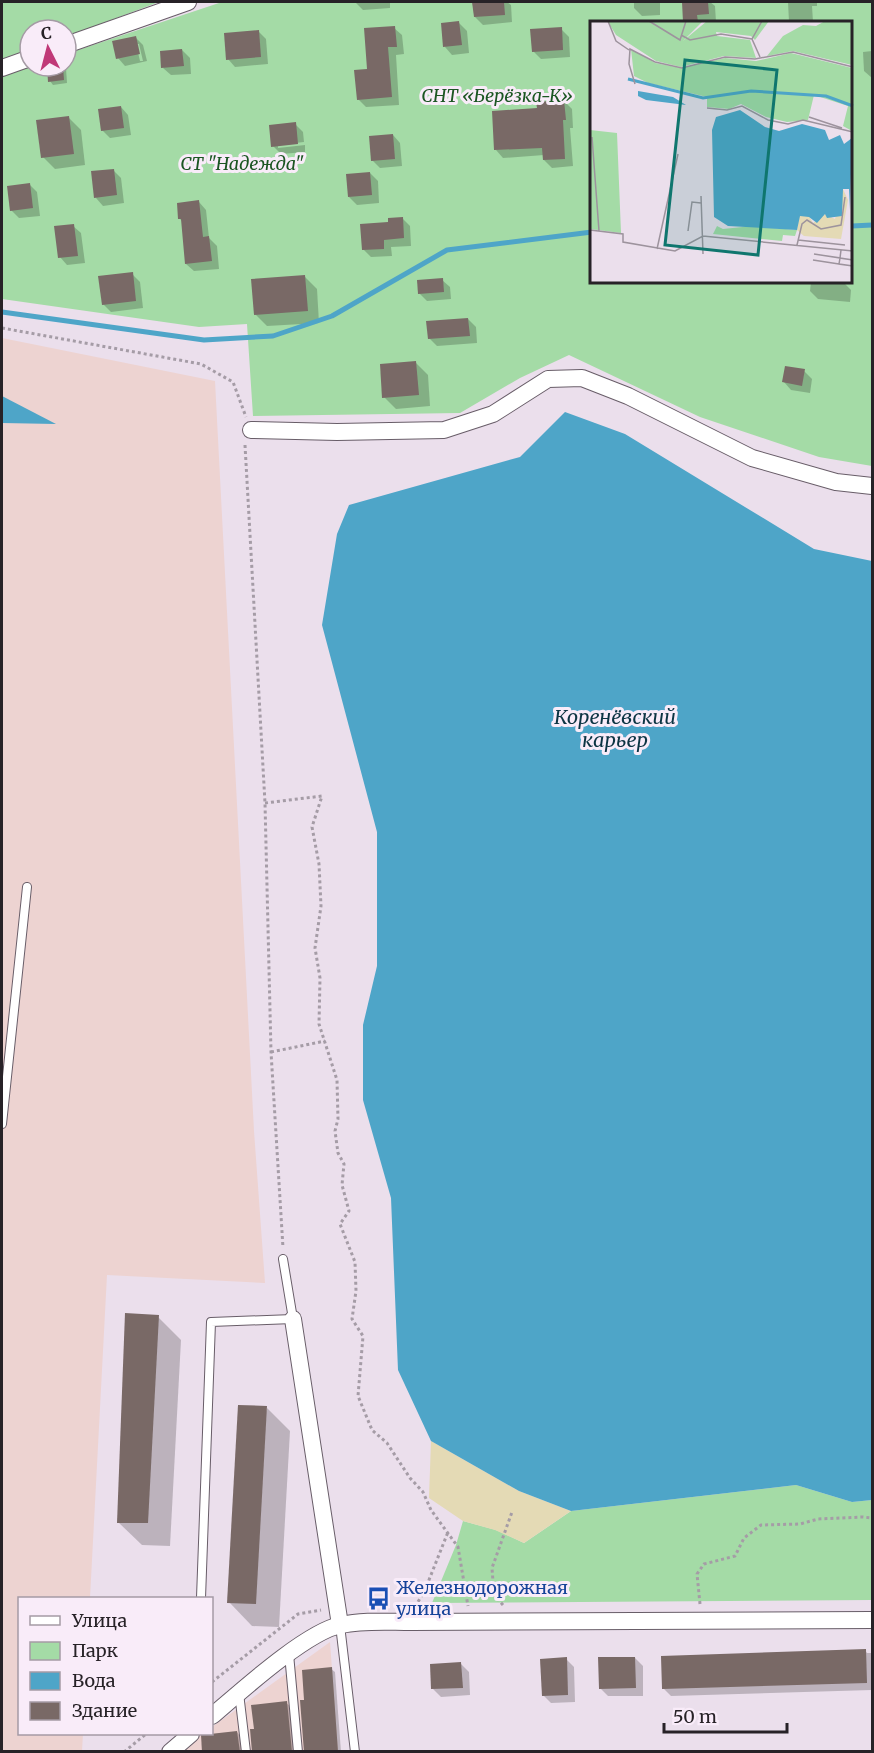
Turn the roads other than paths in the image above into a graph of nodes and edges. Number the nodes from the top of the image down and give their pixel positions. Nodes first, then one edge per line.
1 (188, 2) edge
2 (78, 41) edge
3 (18, 62) edge
4 (2, 68) edge
5 (251, 430) road end
6 (873, 486) edge
7 (27, 888) dead end
8 (2, 1124) edge
9 (284, 1259) road end
10 (293, 1319) junction
11 (201, 1597) edge
12 (873, 1620) edge
13 (340, 1625) junction
14 (289, 1654) junction
15 (239, 1693) junction
16 (213, 1715) edge
17 (190, 1735) edge
18 (170, 1752) edge
19 (246, 1752) edge
20 (298, 1752) edge
21 (355, 1752) edge

1 - 2 street
3 - 4 street
5 - 6 street
7 - 8 lane
9 - 10 lane
10 - 11 lane
10 - 13 street
12 - 13 street
13 - 14 street
13 - 21 lane
14 - 15 street
14 - 20 lane
15 - 16 street
15 - 19 lane
17 - 18 street

